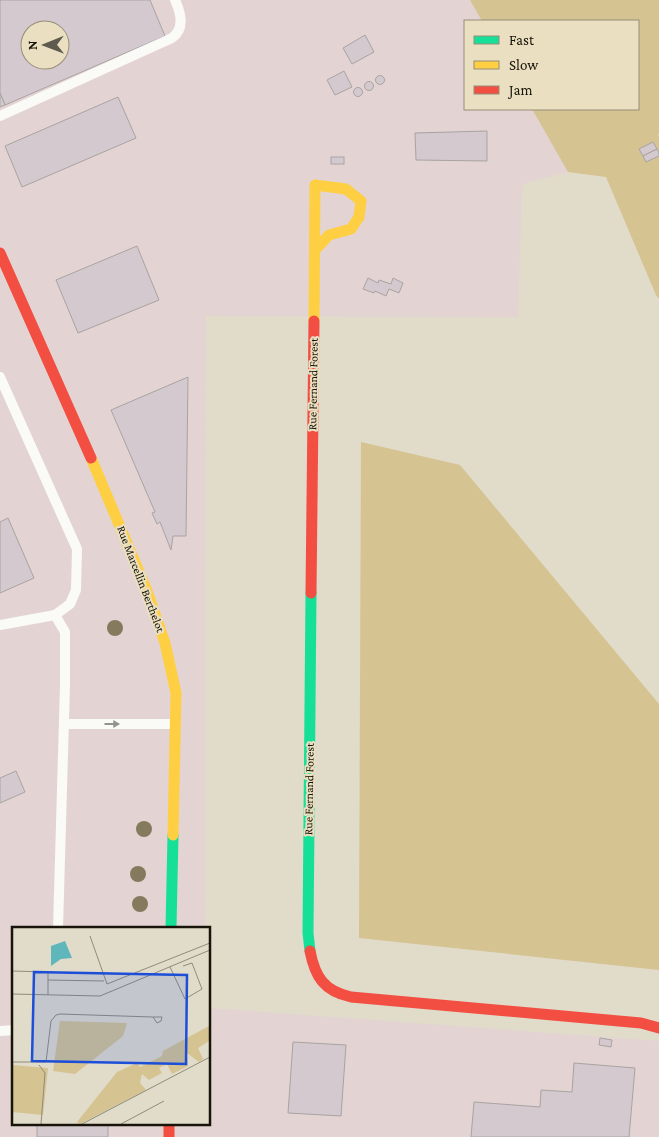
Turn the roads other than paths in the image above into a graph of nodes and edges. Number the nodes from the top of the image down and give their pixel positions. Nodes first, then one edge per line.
1 (174, 0) edge
2 (0, 116) edge
3 (315, 250) junction
4 (0, 253) edge
5 (0, 377) edge
6 (55, 615) junction
7 (0, 625) edge
8 (64, 724) junction
9 (176, 724) junction
10 (58, 927) edge
11 (171, 927) edge
12 (659, 1028) edge
13 (169, 1124) edge
14 (169, 1137) edge

1 - 2 lane
3 - 3 street, Rue Fernand Forest
3 - 12 street, Rue Fernand Forest
4 - 9 street, Rue Marcellin Berthelot
5 - 6 lane
6 - 7 lane
6 - 8 lane
8 -> 9 lane
8 - 10 lane
9 - 11 street, Rue Marcellin Berthelot
13 - 14 street

